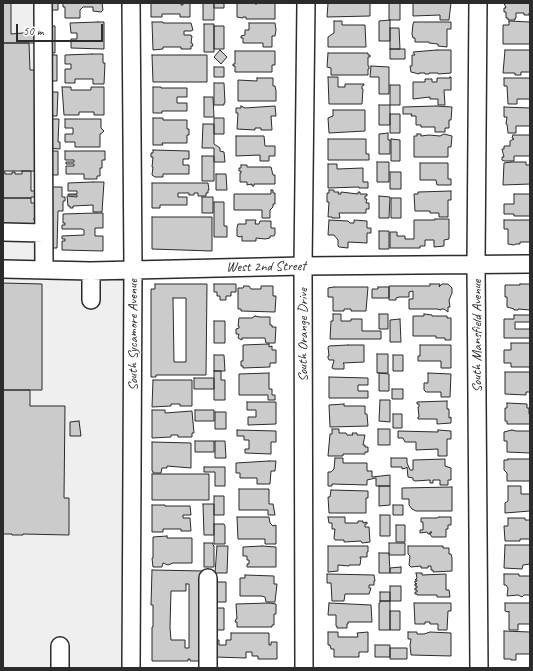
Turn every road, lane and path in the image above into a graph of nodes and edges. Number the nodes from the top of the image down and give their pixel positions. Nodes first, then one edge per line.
1 (43, 3) edge
2 (131, 3) edge
3 (306, 3) edge
4 (478, 3) edge
5 (3, 232) edge
6 (44, 232) junction
7 (476, 264) junction
8 (530, 264) edge
9 (303, 266) junction
10 (3, 269) edge
11 (134, 269) junction
12 (44, 270) junction
13 (91, 270) junction
14 (92, 300) dead end
15 (208, 578) dead end
16 (60, 646) dead end
17 (60, 668) edge
18 (131, 668) edge
19 (208, 668) edge
20 (304, 668) edge
21 (479, 668) edge

1 - 6 street
2 - 11 street, South Sycamore Avenue
3 - 9 street, South Orange Drive
4 - 7 street, South Mansfield Avenue
5 - 6 street
6 - 12 street
7 - 8 street, West 2nd Street
7 - 9 street, West 2nd Street
7 - 21 street, South Mansfield Avenue
9 - 11 street, West 2nd Street
9 - 20 street, South Orange Drive
10 - 12 street, West 2nd Street
11 - 13 street, West 2nd Street
11 - 18 street, South Sycamore Avenue
12 - 13 street, West 2nd Street
13 - 14 street
15 - 19 street
16 - 17 street

